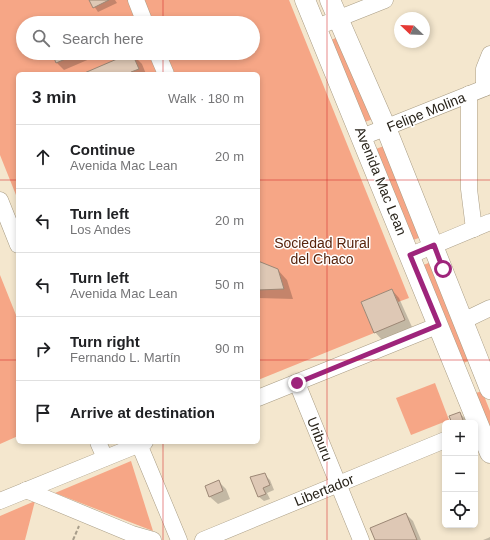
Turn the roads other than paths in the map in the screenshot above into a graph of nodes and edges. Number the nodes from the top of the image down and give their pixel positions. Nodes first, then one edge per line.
1 (136, 0) edge
2 (305, 0) edge
3 (330, 0) edge
4 (385, 0) edge
5 (142, 16) edge
6 (338, 19) junction
7 (317, 27) junction
8 (490, 54) edge
9 (160, 60) edge
10 (165, 72) edge
11 (487, 87) edge
12 (469, 94) junction
13 (386, 128) junction
14 (362, 137) junction
15 (0, 200) edge
16 (490, 222) edge
17 (474, 229) junction
18 (16, 240) edge
19 (434, 245) junction
20 (410, 255) junction
21 (490, 308) edge
22 (463, 321) junction
23 (439, 325) junction
24 (486, 369) edge
25 (461, 379) junction
26 (297, 383) junction
27 (490, 389) edge
28 (260, 397) edge
29 (476, 420) edge
30 (478, 427) edge
31 (442, 441) edge
32 (99, 444) edge
33 (140, 444) edge
34 (142, 444) edge
35 (490, 452) edge
36 (105, 458) junction
37 (338, 484) junction
38 (26, 490) junction
39 (0, 501) edge
40 (153, 540) edge
41 (179, 540) edge
42 (203, 540) edge
43 (361, 540) edge

1 - 5 street
2 - 7 main road, Avenida Mac Lean
3 - 6 main road, Avenida Mac Lean
4 - 6 street
6 - 7 street
6 - 13 main road, Avenida Mac Lean
7 - 14 main road, Avenida Mac Lean
8 - 11 street
9 - 10 street
11 - 12 street, Felipe Molina
12 - 13 street, Felipe Molina
12 - 17 street
13 - 14 street, Felipe Molina
13 - 19 main road, Avenida Mac Lean
14 - 20 main road, Avenida Mac Lean
15 - 18 street
16 - 17 street
17 - 19 street
19 - 20 street
19 - 22 main road, Avenida Mac Lean
20 - 23 main road, Avenida Mac Lean
21 - 22 street
22 - 24 main road, Avenida Mac Lean
23 - 25 main road, Avenida Mac Lean
23 - 26 street
24 - 25 street
24 - 27 main road, Avenida Mac Lean
25 - 29 main road, Avenida Mac Lean
26 - 28 street
26 - 37 street, Uriburu
30 - 35 main road, Avenida Mac Lean
31 - 37 street, Libertador
32 - 36 street
33 - 36 street
34 - 41 street
36 - 38 street
37 - 42 street, Libertador
37 - 43 street, Uriburu
38 - 39 street
38 - 40 street

